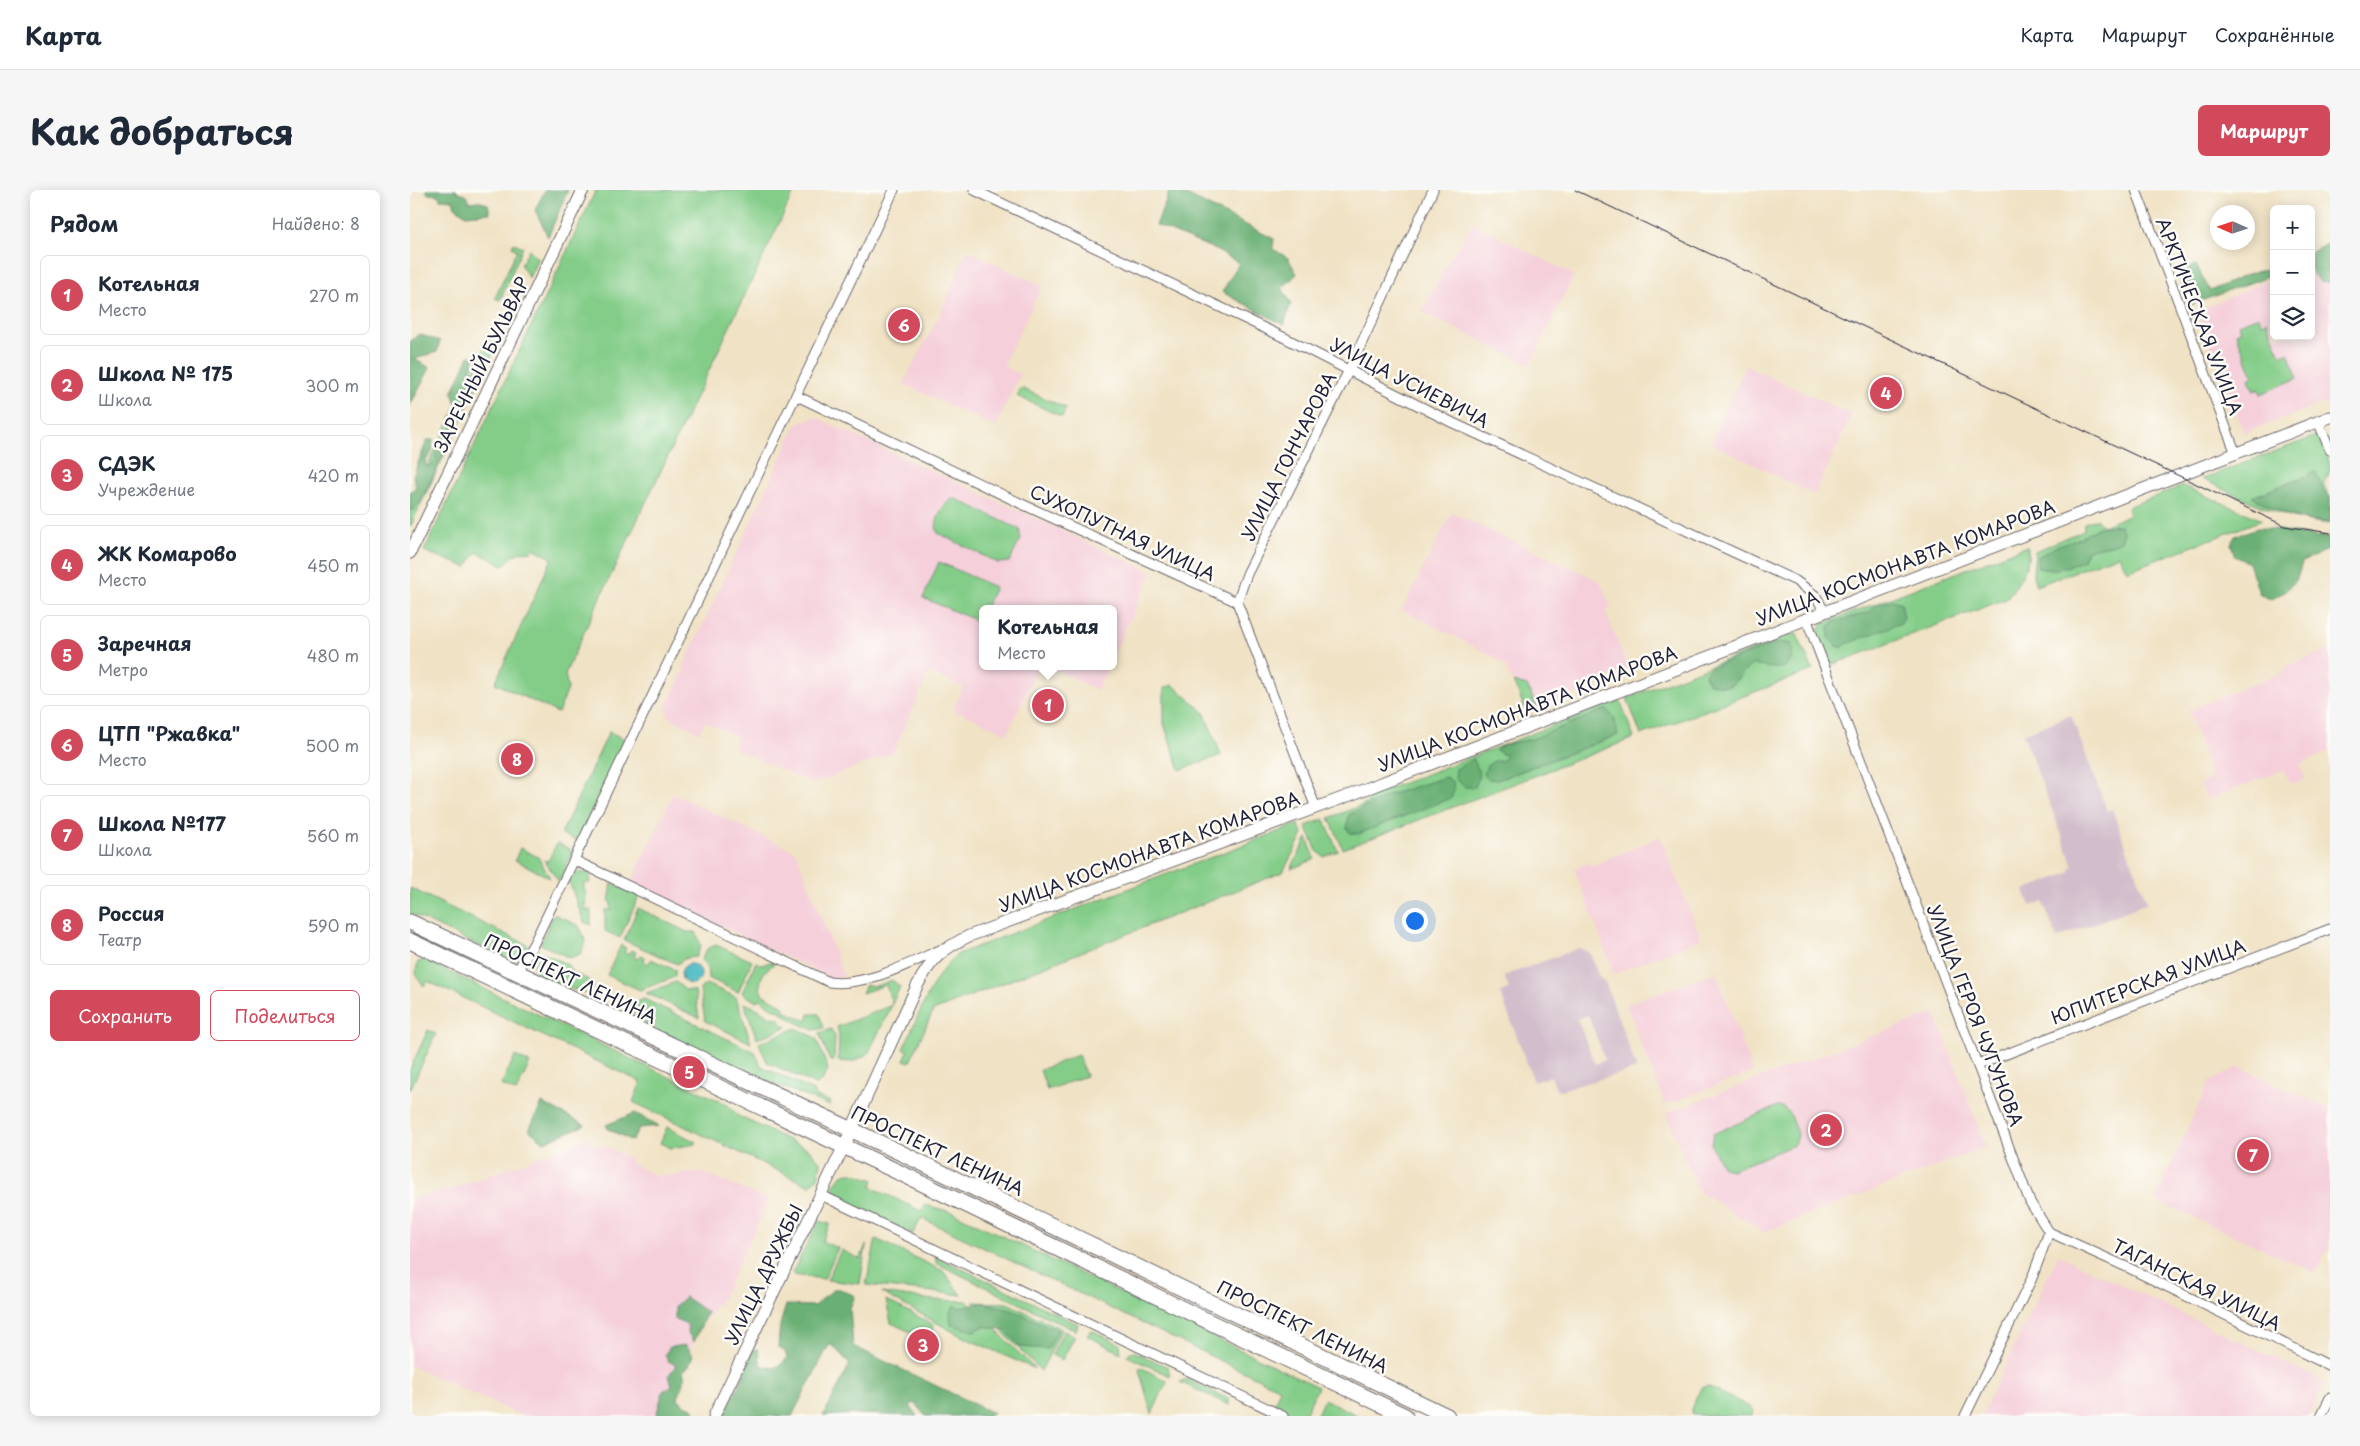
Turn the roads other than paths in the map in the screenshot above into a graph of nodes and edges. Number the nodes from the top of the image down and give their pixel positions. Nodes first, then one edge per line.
1 (583, 190) edge
2 (894, 190) edge
3 (974, 190) edge
4 (1433, 190) edge
5 (2136, 190) edge
6 (1349, 370) junction
7 (797, 396) junction
8 (2330, 417) edge
9 (2318, 422) junction
10 (2330, 450) edge
11 (2236, 454) junction
12 (410, 553) edge
13 (1237, 602) junction
14 (1824, 611) junction
15 (1806, 618) junction
16 (1316, 808) junction
17 (574, 860) junction
18 (410, 922) edge
19 (2330, 929) edge
20 (410, 941) edge
21 (945, 948) junction
22 (516, 973) junction
23 (1978, 1065) junction
24 (850, 1130) junction
25 (844, 1146) junction
26 (821, 1195) junction
27 (2049, 1232) junction
28 (2330, 1366) edge
29 (2330, 1398) edge
30 (714, 1416) edge
31 (1283, 1416) edge
32 (1405, 1416) edge
33 (1447, 1416) edge
34 (1965, 1416) edge
35 (2321, 1416) edge

1 - 12 street, ЗАРЕЧНЫЙ БУЛЬВАР
2 - 7 street
3 - 6 street, УЛИЦА УСИЕВИЧА
4 - 6 street, УЛИЦА ГОНЧАРОВА
5 - 11 street, АРКТИЧЕСКАЯ УЛИЦА
6 - 13 street, УЛИЦА ГОНЧАРОВА
6 - 14 street, УЛИЦА УСИЕВИЧА
7 - 13 street, СУХОПУТНАЯ УЛИЦА
7 - 17 street
8 - 9 street, УЛИЦА КОСМОНАВТА КОМАРОВА
9 - 10 street
9 - 11 street, УЛИЦА КОСМОНАВТА КОМАРОВА
11 - 14 street, УЛИЦА КОСМОНАВТА КОМАРОВА
13 - 16 street
14 - 15 street, УЛИЦА КОСМОНАВТА КОМАРОВА
15 - 16 street, УЛИЦА КОСМОНАВТА КОМАРОВА
15 - 23 street, УЛИЦА ГЕРОЯ ЧУГУНОВА
16 - 21 street, УЛИЦА КОСМОНАВТА КОМАРОВА
17 - 21 street
17 - 22 street
18 - 22 main road, ПРОСПЕКТ ЛЕНИНА
19 - 23 street, ЮПИТЕРСКАЯ УЛИЦА
20 - 25 main road, ПРОСПЕКТ ЛЕНИНА
21 - 24 street, УЛИЦА КОСМОНАВТА КОМАРОВА
22 - 24 main road, ПРОСПЕКТ ЛЕНИНА
23 - 27 street, УЛИЦА ГЕРОЯ ЧУГУНОВА
24 - 25 street, УЛИЦА КОСМОНАВТА КОМАРОВА
24 - 33 main road, ПРОСПЕКТ ЛЕНИНА
25 - 26 street, УЛИЦА ДРУЖБЫ
25 - 32 main road, ПРОСПЕКТ ЛЕНИНА
26 - 30 street, УЛИЦА ДРУЖБЫ
26 - 31 street
27 - 28 street, ТАГАНСКАЯ УЛИЦА
27 - 34 street
29 - 35 street

